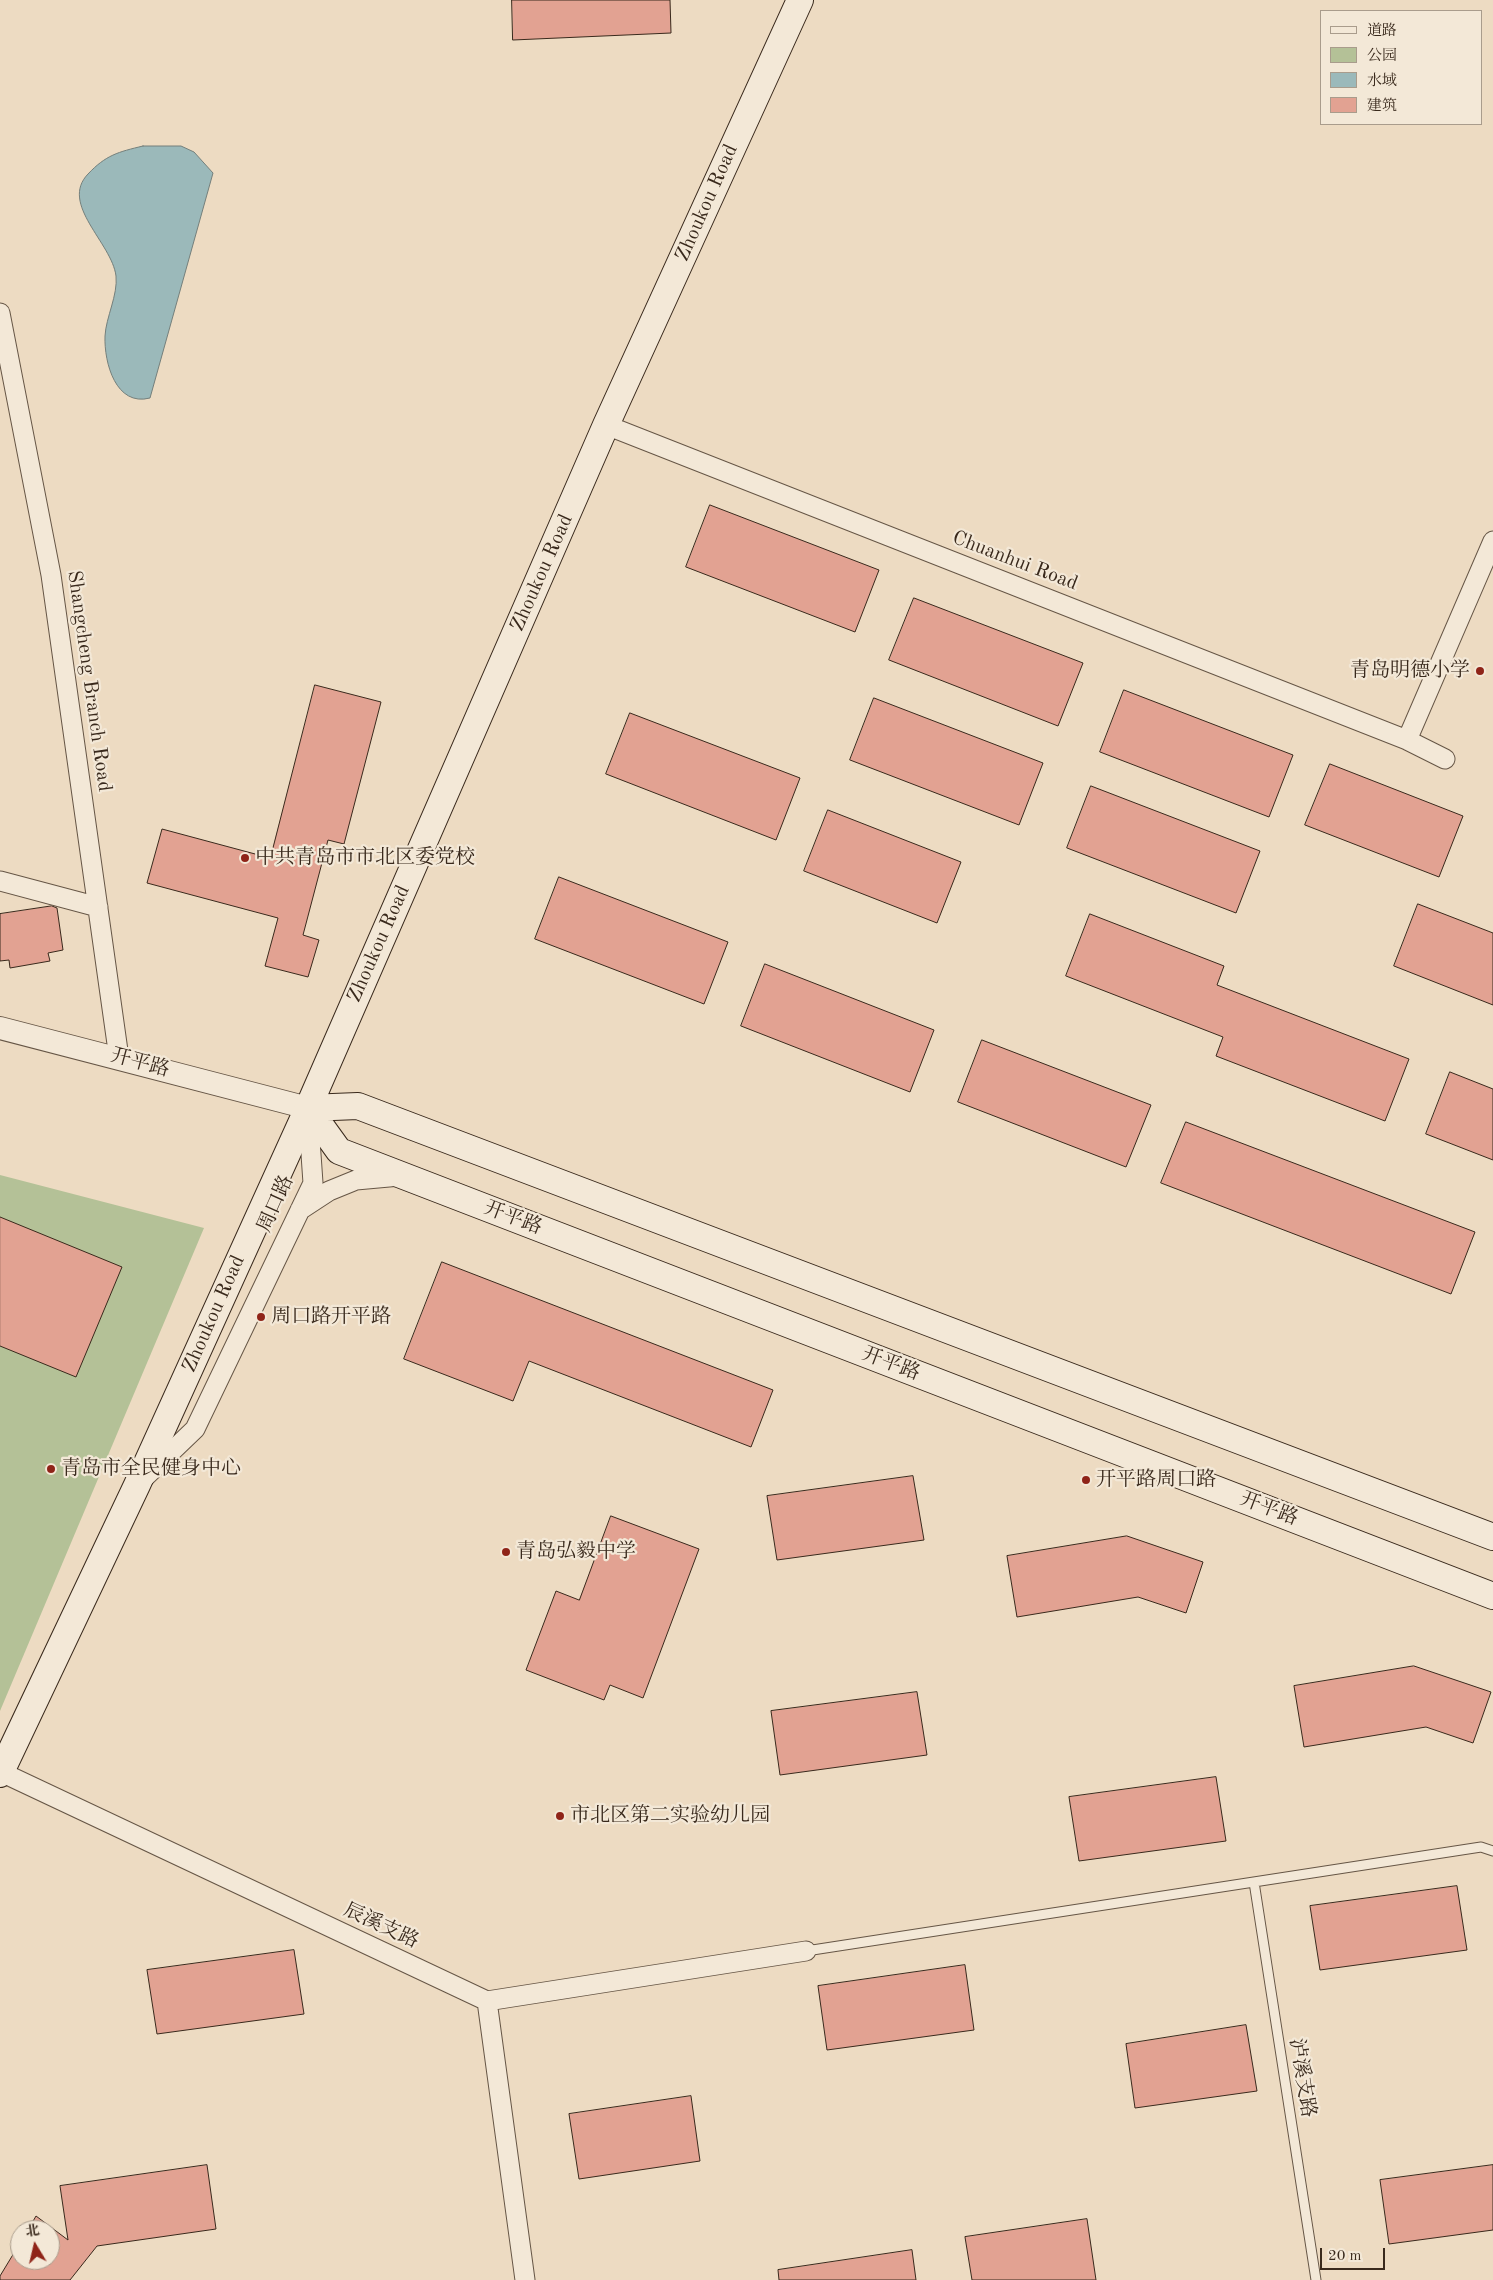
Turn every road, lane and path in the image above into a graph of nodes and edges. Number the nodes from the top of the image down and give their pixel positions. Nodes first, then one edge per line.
1 (800, 0) edge
2 (0, 313) edge
3 (606, 425) junction
4 (1493, 541) edge
5 (1407, 740) junction
6 (1445, 759) dead end
7 (0, 880) edge
8 (98, 907) junction
9 (0, 1028) edge
10 (119, 1058) junction
11 (308, 1108) junction
12 (403, 1176) junction
13 (299, 1211) junction
14 (136, 1485) junction
15 (1493, 1537) edge
16 (1493, 1596) edge
17 (0, 1773) edge
18 (1493, 1851) edge
19 (1254, 1882) junction
20 (806, 1951) joint
21 (487, 2001) junction
22 (525, 2280) edge
23 (1316, 2280) edge

1 - 3 main road, Zhoukou Road
2 - 8 street, Shangcheng Branch Road
3 - 5 street, Chuanhui Road
3 - 11 main road, Zhoukou Road
4 - 5 street
5 - 6 street, Chuanhui Road
7 - 8 street
8 - 10 street, Shangcheng Branch Road
9 - 10 street, 开平路
10 - 11 street, 开平路
11 - 12 main road, 开平路
11 - 13 street, 周口路
11 - 14 main road, Zhoukou Road
11 - 15 main road, 开平路
12 - 13 street
12 - 16 main road, 开平路
13 - 14 street, 周口路
14 - 17 main road, Zhoukou Road
17 - 21 street, 辰溪支路
18 - 19 lane
19 - 20 lane
19 - 23 lane, 泸溪支路
20 - 21 street
21 - 22 street

